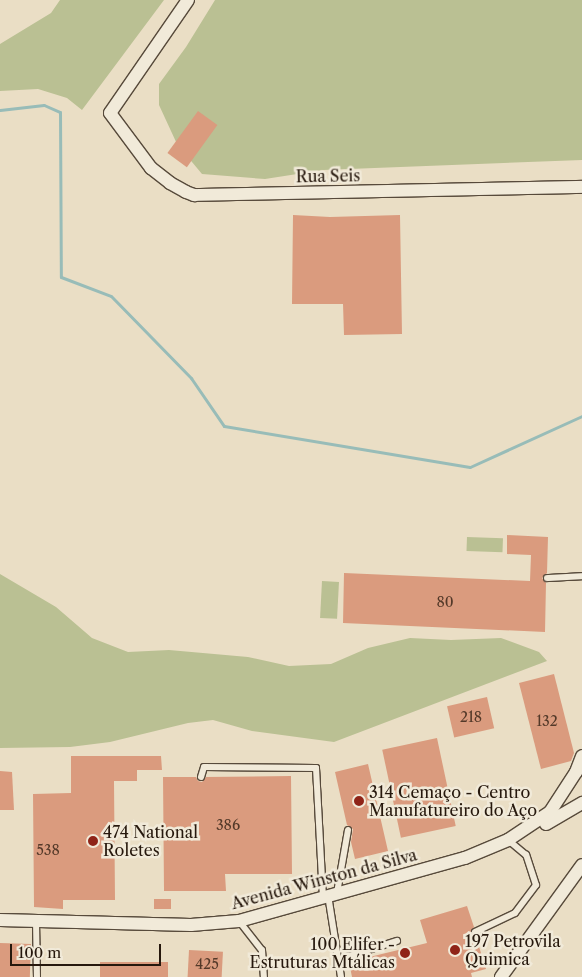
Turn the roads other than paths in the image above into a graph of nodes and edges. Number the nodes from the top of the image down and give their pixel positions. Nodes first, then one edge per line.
1 (188, 0) edge
2 (582, 187) edge
3 (582, 576) edge
4 (547, 578) dead end
5 (582, 756) edge
6 (202, 776) dead end
7 (582, 803) edge
8 (528, 827) junction
9 (348, 830) dead end
10 (508, 840) junction
11 (582, 865) edge
12 (329, 895) junction
13 (0, 920) edge
14 (36, 920) junction
15 (239, 921) junction
16 (475, 932) dead end
17 (397, 940) dead end
18 (337, 960) junction
19 (37, 977) edge
20 (264, 977) edge
21 (341, 977) edge
22 (501, 977) edge

1 - 2 street, Rua Seis
3 - 4 lane
5 - 8 street, Avenida Winston da Silva
6 - 12 lane
7 - 8 street
8 - 10 street, Avenida Winston da Silva
9 - 12 lane
10 - 12 street, Avenida Winston da Silva
10 - 16 lane
11 - 22 street
12 - 15 street, Avenida Winston da Silva
12 - 18 lane
13 - 14 street, Avenida Winston da Silva
14 - 15 street, Avenida Winston da Silva
14 - 19 lane
15 - 20 lane
17 - 18 lane
18 - 21 lane

